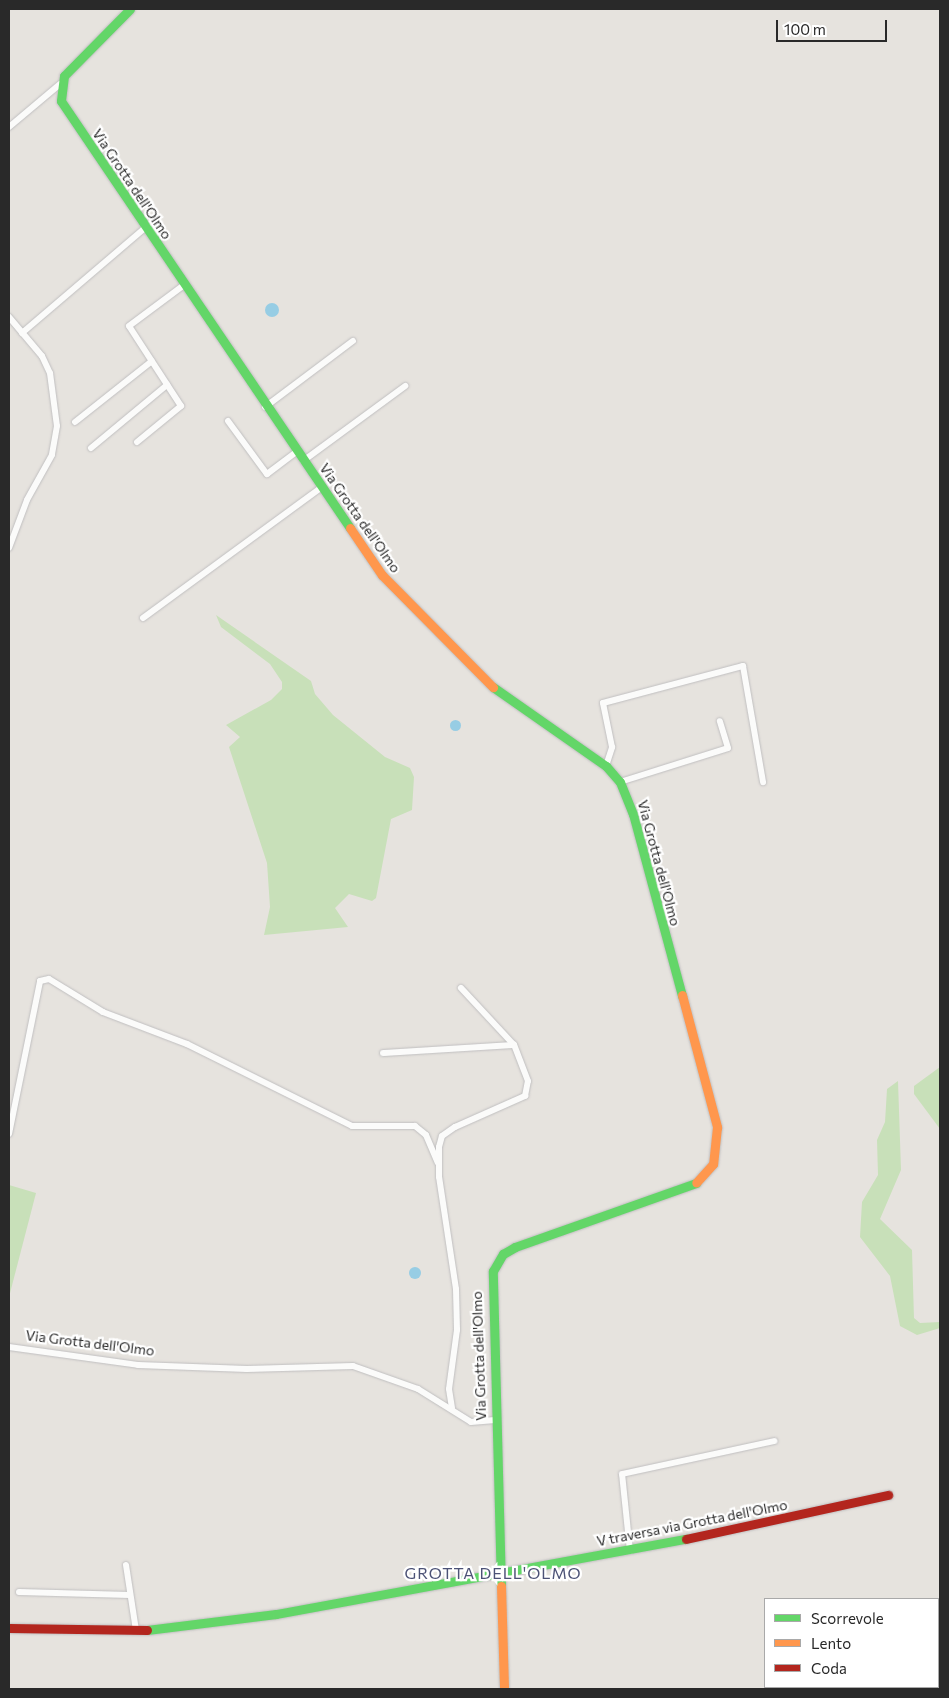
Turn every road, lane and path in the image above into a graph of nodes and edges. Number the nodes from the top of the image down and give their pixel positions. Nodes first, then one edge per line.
1 (130, 9) edge
2 (60, 84) junction
3 (9, 127) edge
4 (144, 228) junction
5 (184, 285) junction
6 (9, 317) edge
7 (22, 333) junction
8 (353, 341) dead end
9 (152, 361) junction
10 (167, 385) junction
11 (405, 386) dead end
12 (265, 407) junction
13 (75, 422) dead end
14 (228, 422) dead end
15 (137, 442) dead end
16 (91, 448) dead end
17 (297, 451) junction
18 (303, 461) junction
19 (322, 487) junction
20 (9, 548) edge
21 (144, 618) dead end
22 (720, 721) dead end
23 (606, 766) junction
24 (620, 782) junction
25 (763, 782) dead end
26 (460, 988) dead end
27 (514, 1046) junction
28 (382, 1053) dead end
29 (9, 1134) edge
30 (438, 1163) junction
31 (9, 1347) edge
32 (452, 1408) junction
33 (495, 1420) junction
34 (774, 1441) dead end
35 (888, 1495) dead end
36 (630, 1551) junction
37 (126, 1565) dead end
38 (500, 1574) junction
39 (19, 1592) dead end
40 (130, 1595) junction
41 (9, 1628) edge
42 (136, 1630) junction
43 (939, 1654) edge
44 (940, 1662) edge
45 (504, 1689) edge

1 - 2 street
2 - 3 street
2 - 4 street, Via Grotta dell'Olmo
4 - 5 street, Via Grotta dell'Olmo
4 - 7 street
5 - 9 street
5 - 12 street, Via Grotta dell'Olmo
6 - 7 street
7 - 20 street
8 - 12 street
9 - 10 street
9 - 13 street
10 - 15 street
10 - 16 street
11 - 18 street
12 - 17 street, Via Grotta dell'Olmo
14 - 17 street
17 - 18 street, Via Grotta dell'Olmo
18 - 19 street, Via Grotta dell'Olmo
19 - 21 street
19 - 23 street, Via Grotta dell'Olmo
22 - 24 street
23 - 24 street, Via Grotta dell'Olmo
23 - 25 street
24 - 33 street, Via Grotta dell'Olmo
26 - 27 street
27 - 28 street
27 - 30 street
29 - 30 street
30 - 32 street, Via Grotta dell'Olmo
31 - 32 street, Via Grotta dell'Olmo
32 - 33 street
33 - 38 street, Via Grotta dell'Olmo
34 - 36 street
35 - 36 street, V traversa via Grotta dell'Olmo
36 - 38 street, V traversa via Grotta dell'Olmo
37 - 40 street
38 - 42 street, V traversa via Grotta dell'Olmo
38 - 45 street, Via Grotta dell'Olmo
39 - 40 street
40 - 42 street
41 - 42 street, V traversa via Grotta dell'Olmo
43 - 44 street

